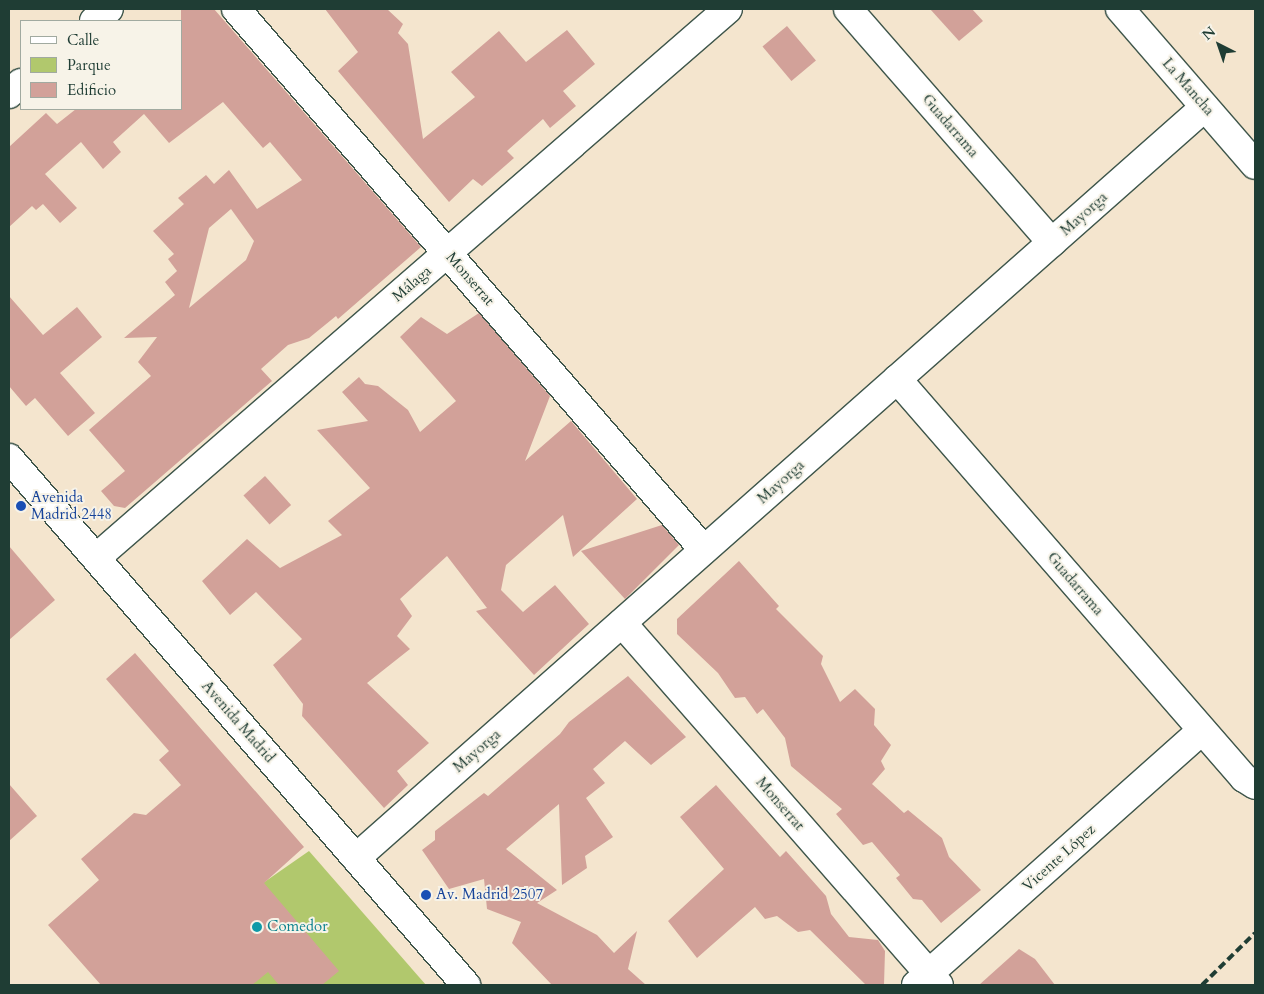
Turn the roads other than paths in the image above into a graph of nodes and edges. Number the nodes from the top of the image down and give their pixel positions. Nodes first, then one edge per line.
1 (109, 9) edge
2 (236, 9) edge
3 (728, 9) edge
4 (848, 9) edge
5 (1120, 9) edge
6 (95, 20) edge
7 (20, 84) edge
8 (9, 94) edge
9 (1205, 107) junction
10 (1252, 153) edge
11 (1052, 243) junction
12 (448, 253) junction
13 (897, 379) junction
14 (9, 458) edge
15 (704, 550) junction
16 (96, 558) junction
17 (622, 623) junction
18 (1202, 730) junction
19 (1255, 785) edge
20 (356, 858) junction
21 (928, 981) edge
22 (466, 985) edge

1 - 6 street
2 - 12 street, Monserrat
3 - 12 street, Málaga
4 - 11 street, Guadarrama
5 - 9 street, La Mancha
7 - 8 street
9 - 10 street, La Mancha
9 - 11 street, Mayorga
11 - 13 street, Mayorga
12 - 15 street, Monserrat
12 - 16 street, Málaga
13 - 15 street, Mayorga
13 - 18 street, Guadarrama
14 - 16 street, Avenida Madrid
15 - 17 street, Mayorga
16 - 20 street, Avenida Madrid
17 - 20 street, Mayorga
17 - 21 street, Monserrat
18 - 19 street, Guadarrama
18 - 21 street, Vicente López
20 - 22 street, Avenida Madrid

